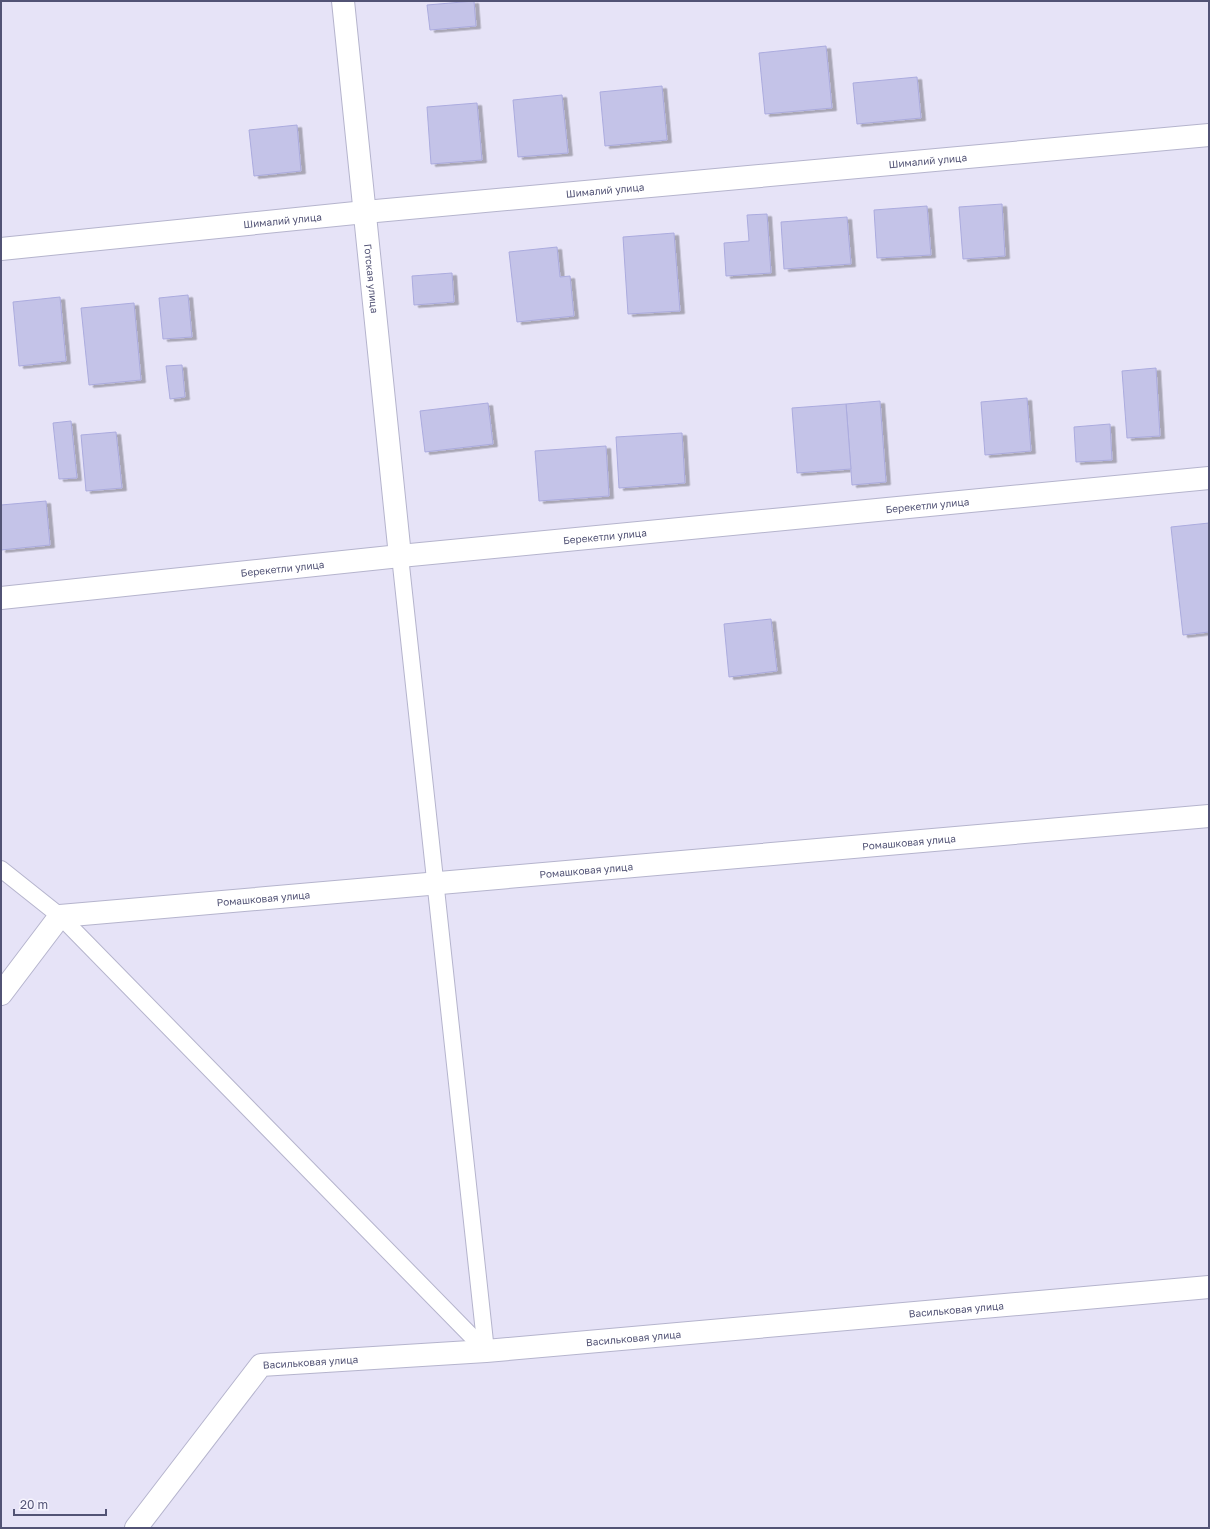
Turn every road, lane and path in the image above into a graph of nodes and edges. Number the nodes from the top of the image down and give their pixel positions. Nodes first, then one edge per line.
1 (343, 1) edge
2 (1209, 135) edge
3 (365, 212) junction
4 (1, 249) edge
5 (1209, 478) edge
6 (400, 556) junction
7 (1, 598) edge
8 (1209, 816) edge
9 (1, 869) edge
10 (435, 884) junction
11 (60, 916) junction
12 (1, 994) edge
13 (1209, 1287) edge
14 (486, 1351) junction
15 (136, 1528) edge

1 - 3 street, Готская улица
2 - 3 street, Шималий улица
3 - 4 street, Шималий улица
3 - 6 street, Готская улица
5 - 6 street, Берекетли улица
6 - 7 street, Берекетли улица
6 - 10 lane
8 - 10 street, Ромашковая улица
9 - 11 lane
10 - 11 street, Ромашковая улица
10 - 14 lane
11 - 12 street
11 - 14 lane
13 - 14 street, Васильковая улица
14 - 15 street, Васильковая улица

